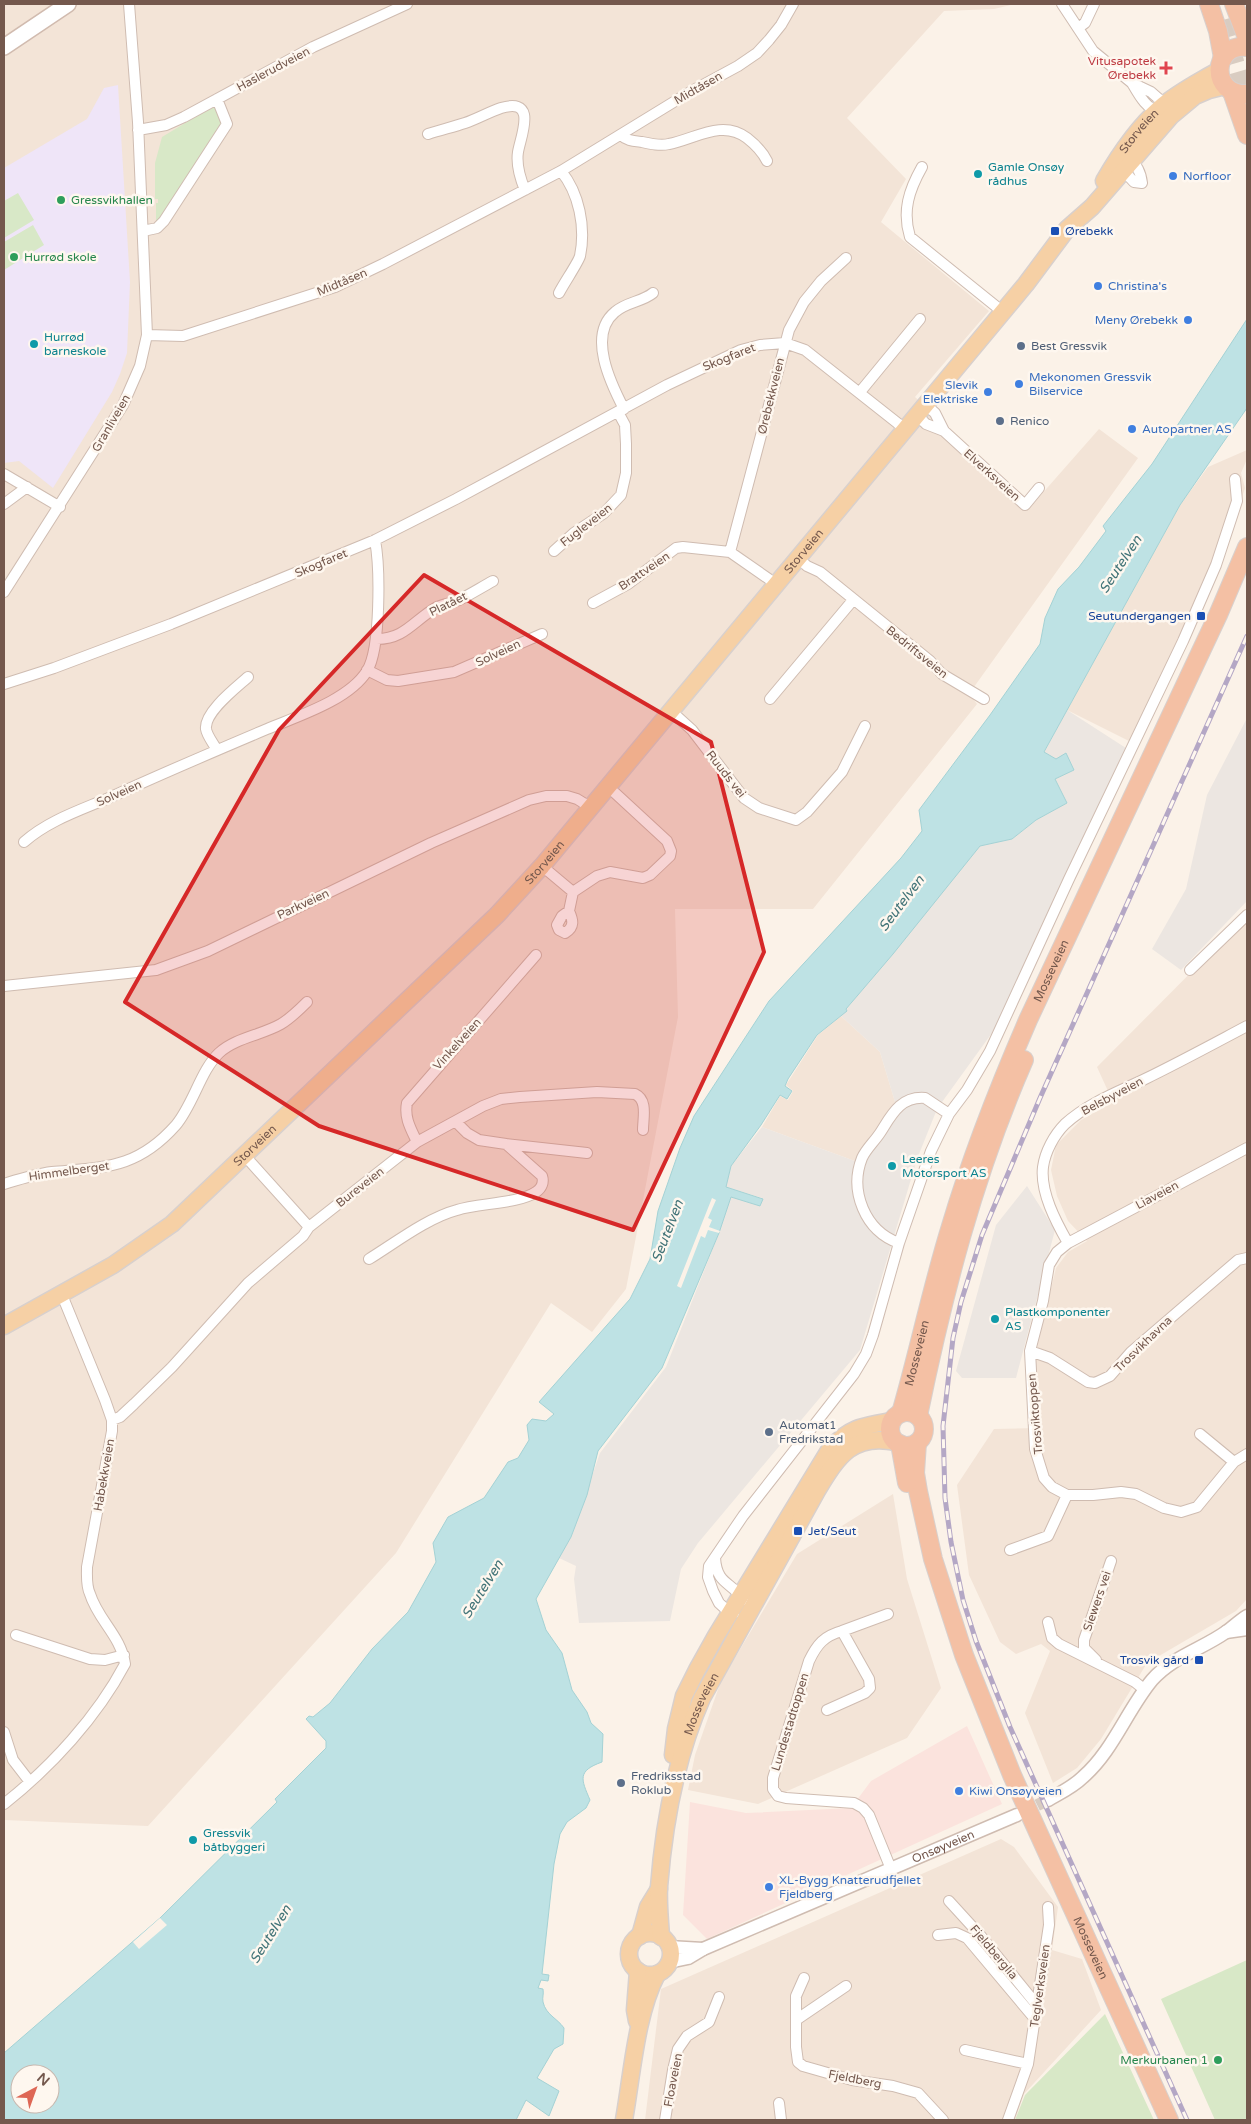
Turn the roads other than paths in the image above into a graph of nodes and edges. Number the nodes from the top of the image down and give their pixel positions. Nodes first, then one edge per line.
1 (68, 4) edge
2 (129, 4) edge
3 (407, 4) edge
4 (793, 4) edge
5 (1062, 4) edge
6 (1094, 4) edge
7 (1209, 4) edge
8 (1226, 10) edge
9 (1078, 28) junction
10 (1247, 38) edge
11 (4, 47) edge
12 (1247, 47) edge
13 (1229, 80) edge
14 (217, 99) junction
15 (1164, 110) junction
16 (138, 130) junction
17 (428, 134) dead end
18 (621, 135) junction
19 (1247, 135) edge
20 (767, 161) dead end
21 (922, 167) dead end
22 (561, 171) junction
23 (525, 190) junction
24 (143, 231) junction
25 (846, 258) dead end
26 (559, 293) dead end
27 (653, 293) dead end
28 (1003, 312) junction
29 (920, 319) dead end
30 (147, 335) junction
31 (785, 343) junction
32 (860, 392) junction
33 (921, 410) junction
34 (621, 411) junction
35 (905, 429) junction
36 (4, 474) edge
37 (1236, 479) dead end
38 (27, 487) junction
39 (1039, 488) dead end
40 (4, 504) edge
41 (60, 507) junction
42 (375, 540) junction
43 (1247, 547) edge
44 (554, 551) dead end
45 (730, 552) junction
46 (800, 555) junction
47 (1247, 579) edge
48 (494, 581) dead end
49 (776, 584) junction
50 (4, 592) edge
51 (853, 600) junction
52 (592, 603) dead end
53 (542, 634) dead end
54 (377, 639) junction
55 (367, 670) junction
56 (248, 677) dead end
57 (4, 684) edge
58 (770, 699) dead end
59 (984, 699) dead end
60 (671, 711) junction
61 (865, 726) dead end
62 (217, 750) junction
63 (615, 793) dead end
64 (590, 807) junction
65 (24, 842) dead end
66 (542, 866) junction
67 (573, 892) junction
68 (568, 912) dead end
69 (1247, 915) edge
70 (536, 954) dead end
71 (1190, 970) dead end
72 (4, 986) edge
73 (307, 1002) dead end
74 (1247, 1026) edge
75 (949, 1114) junction
76 (456, 1122) junction
77 (643, 1130) dead end
78 (417, 1142) junction
79 (506, 1144) junction
80 (1247, 1148) edge
81 (587, 1153) dead end
82 (245, 1156) junction
83 (4, 1184) edge
84 (309, 1227) junction
85 (899, 1243) junction
86 (1068, 1243) junction
87 (1247, 1258) edge
88 (369, 1259) dead end
89 (62, 1295) junction
90 (4, 1326) edge
91 (1030, 1351) junction
92 (904, 1417) junction
93 (112, 1420) junction
94 (1200, 1434) dead end
95 (904, 1443) junction
96 (1247, 1454) edge
97 (1234, 1462) junction
98 (1067, 1494) junction
99 (1010, 1550) dead end
100 (715, 1558) junction
101 (1111, 1561) dead end
102 (740, 1595) junction
103 (750, 1612) junction
104 (730, 1613) junction
105 (888, 1614) dead end
106 (1247, 1616) edge
107 (1048, 1622) dead end
108 (1247, 1629) edge
109 (842, 1630) junction
110 (1226, 1632) junction
111 (16, 1634) dead end
112 (124, 1655) junction
113 (1099, 1665) junction
114 (1145, 1690) junction
115 (827, 1710) dead end
116 (4, 1732) edge
117 (675, 1774) junction
118 (30, 1782) junction
119 (1048, 1800) tunnel mouth
120 (4, 1804) edge
121 (1017, 1815) tunnel mouth
122 (891, 1868) junction
123 (659, 1889) junction
124 (949, 1901) dead end
125 (1048, 1907) dead end
126 (938, 1935) dead end
127 (640, 1936) junction
128 (666, 1948) junction
129 (638, 1972) junction
130 (657, 1974) junction
131 (804, 1978) dead end
132 (846, 1986) dead end
133 (719, 1997) dead end
134 (1036, 2004) junction
135 (1035, 2019) junction
136 (796, 2020) junction
137 (638, 2034) junction
138 (965, 2050) dead end
139 (1028, 2064) junction
140 (779, 2102) dead end
141 (624, 2120) edge
142 (665, 2120) edge
143 (781, 2120) edge
144 (943, 2120) edge
145 (1008, 2120) edge
146 (1169, 2120) edge

1 - 11 main road
2 - 16 street, Granliveien
3 - 14 street, Haslerudveien
4 - 18 street, Midtåsen
5 - 9 street
6 - 9 street
7 - 13 highway
8 - 10 highway
9 - 15 street
12 - 13 highway
13 - 15 main road, Storveien
13 - 19 highway
14 - 16 street, Haslerudveien
14 - 24 street
15 - 28 main road, Storveien
16 - 24 street, Granliveien
17 - 23 street
18 - 20 street
18 - 22 street, Midtåsen
21 - 28 street
22 - 23 street, Midtåsen
22 - 26 street
23 - 30 street, Midtåsen
24 - 30 street, Granliveien
25 - 31 street, Ørebekkveien
27 - 34 street
28 - 33 main road, Storveien
29 - 32 street
30 - 41 street, Granliveien
31 - 32 street, Skogfaret
31 - 34 street, Skogfaret
31 - 45 street, Ørebekkveien
32 - 35 street, Skogfaret
33 - 35 main road, Storveien
33 - 39 street, Elverksveien
34 - 42 street, Skogfaret
34 - 44 street, Fugleveien
35 - 46 main road, Storveien
36 - 38 street
37 - 75 street
38 - 40 street
38 - 41 street
41 - 50 street, Granliveien
42 - 54 street, Solveien
42 - 57 street, Skogfaret
43 - 92 highway, Mosseveien
45 - 49 street, Brattveien
45 - 52 street, Brattveien
46 - 49 main road, Storveien
46 - 51 street, Bedriftsveien
47 - 92 highway, Mosseveien
48 - 54 street, Platået
49 - 60 main road, Storveien
51 - 58 street
51 - 59 street, Bedriftsveien
53 - 55 street, Solveien
54 - 55 street, Solveien
55 - 62 street, Solveien
56 - 62 street
60 - 61 street, Ruuds vei
60 - 64 main road, Storveien
62 - 65 street, Solveien
63 - 67 street
64 - 66 main road, Storveien
64 - 72 street, Parkveien
66 - 67 street
66 - 82 main road, Storveien
67 - 68 street
69 - 71 street
70 - 78 street, Vinkelveien
73 - 83 street, Himmelberget
74 - 86 street, Belsbyveien
75 - 85 street
75 - 85 street
76 - 77 street, Bureveien
76 - 78 street, Bureveien
76 - 79 street
78 - 84 street, Bureveien
79 - 81 street
79 - 88 street
80 - 86 street, Liaveien
82 - 84 street
82 - 89 main road, Storveien
84 - 93 street, Bureveien
85 - 100 street
86 - 91 street
87 - 91 street, Trosvikhavna
89 - 90 main road, Storveien
89 - 93 street, Habekkveien
91 - 98 street, Trosviktoppen
92 - 95 highway
92 - 95 highway
92 - 102 main road, Mosseveien
93 - 112 street, Habekkveien
94 - 97 street
95 - 103 main road, Mosseveien
95 - 146 highway, Mosseveien
96 - 97 street
97 - 98 street
98 - 99 street
100 - 102 street
100 - 104 street
101 - 113 street, Siewers vei
102 - 103 street
102 - 104 main road, Mosseveien
103 - 104 street
103 - 117 main road, Mosseveien
104 - 117 main road, Mosseveien
105 - 109 street, Lundestadtoppen
106 - 110 street
107 - 113 street, Siewers vei
108 - 110 street
109 - 115 street
109 - 122 street, Lundestadtoppen
110 - 114 street
111 - 112 street
112 - 118 street
113 - 114 street, Siewers vei
114 - 119 street
116 - 118 street
117 - 123 main road, Mosseveien
118 - 120 street
121 - 122 street, Onsøyveien
122 - 128 street, Onsøyveien
123 - 127 main road, Mosseveien
123 - 128 main road, Mosseveien
124 - 134 street, Fjeldberglia
125 - 134 street, Teglverksveien
126 - 135 street
127 - 128 main road
127 - 129 main road
128 - 130 main road
129 - 130 main road
129 - 137 main road
130 - 137 main road
131 - 136 street, Fjeldberg
132 - 136 street
133 - 142 street, Floaveien
134 - 135 street, Teglverksveien
135 - 139 street, Teglverksveien
136 - 144 street, Fjeldberg
137 - 141 main road
138 - 139 street
139 - 145 street, Teglverksveien
140 - 143 street

